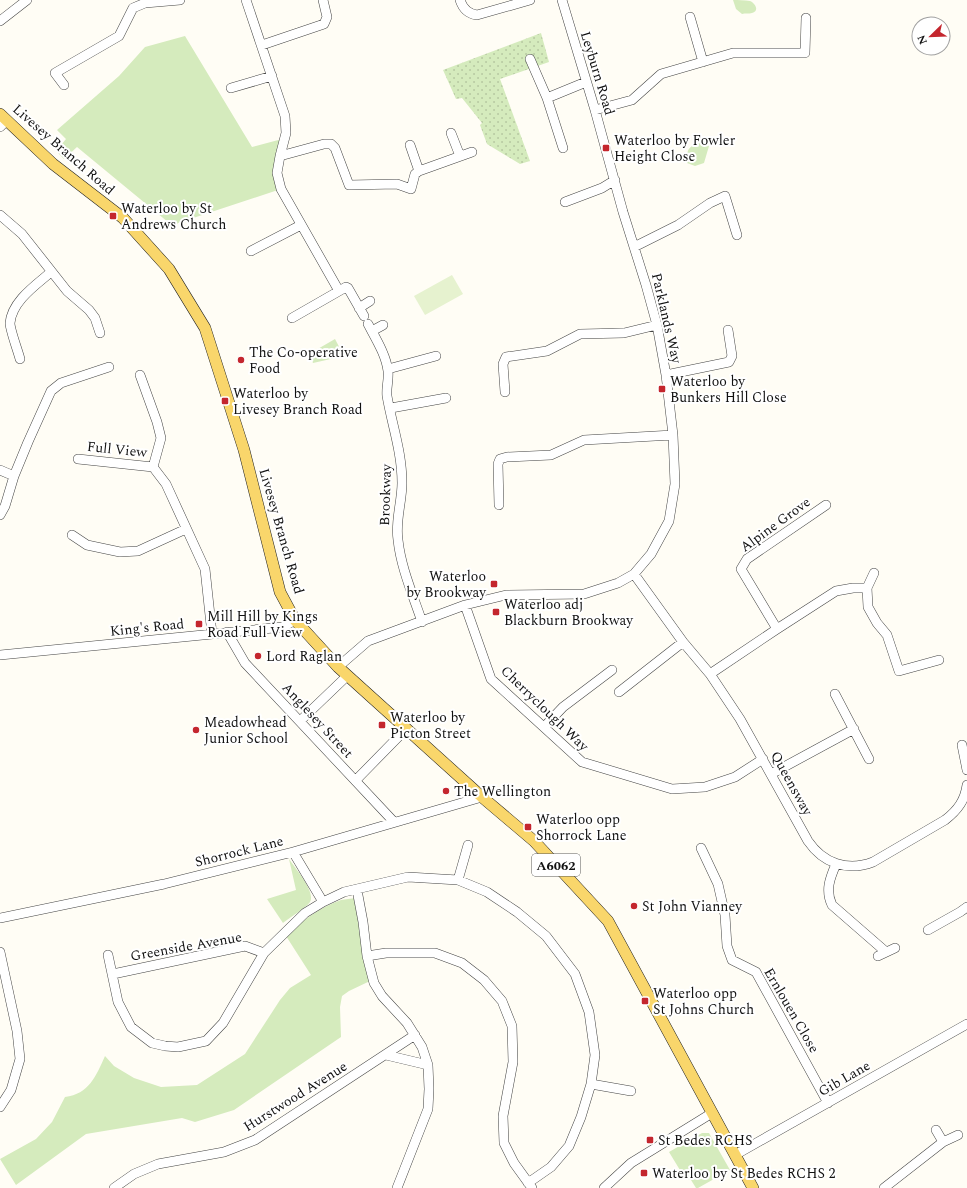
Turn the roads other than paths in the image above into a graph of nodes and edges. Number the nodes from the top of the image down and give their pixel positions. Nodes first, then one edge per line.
1 (27, 0) edge
2 (180, 0) edge
3 (246, 0) edge
4 (323, 0) edge
5 (460, 0) edge
6 (530, 0) edge
7 (562, 0) edge
8 (690, 18) dead end
9 (806, 18) dead end
10 (0, 21) edge
11 (262, 45) junction
12 (530, 59) dead end
13 (703, 62) junction
14 (272, 76) junction
15 (586, 82) junction
16 (64, 85) dead end
17 (231, 88) dead end
18 (547, 98) junction
19 (595, 110) junction
20 (2, 120) edge
21 (451, 132) dead end
22 (410, 145) dead end
23 (562, 148) dead end
24 (472, 152) dead end
25 (280, 156) junction
26 (460, 156) junction
27 (419, 171) junction
28 (615, 180) junction
29 (565, 202) dead end
30 (0, 215) edge
31 (301, 224) junction
32 (737, 235) dead end
33 (634, 247) junction
34 (252, 251) dead end
35 (51, 272) junction
36 (339, 291) junction
37 (370, 301) dead end
38 (359, 308) junction
39 (292, 318) dead end
40 (368, 324) junction
41 (383, 325) dead end
42 (656, 325) junction
43 (728, 330) dead end
44 (100, 333) dead end
45 (436, 356) dead end
46 (20, 359) dead end
47 (109, 367) dead end
48 (388, 369) junction
49 (140, 375) dead end
50 (666, 375) junction
51 (505, 392) dead end
52 (446, 398) dead end
53 (390, 408) junction
54 (673, 435) junction
55 (78, 459) dead end
56 (153, 467) junction
57 (0, 470) edge
58 (14, 476) junction
59 (499, 505) dead end
60 (826, 506) dead end
61 (0, 515) edge
62 (186, 529) junction
63 (72, 535) dead end
64 (874, 573) dead end
65 (634, 574) junction
66 (867, 588) junction
67 (465, 605) junction
68 (295, 620) junction
69 (422, 622) junction
70 (777, 629) junction
71 (227, 632) junction
72 (212, 634) junction
73 (683, 642) junction
74 (0, 655) edge
75 (939, 660) dead end
76 (338, 667) junction
77 (612, 670) dead end
78 (710, 674) junction
79 (347, 676) junction
80 (619, 692) dead end
81 (835, 694) dead end
82 (300, 721) junction
83 (544, 728) junction
84 (406, 729) junction
85 (854, 730) junction
86 (962, 745) edge
87 (763, 759) junction
88 (869, 759) dead end
89 (967, 770) edge
90 (771, 774) junction
91 (356, 780) junction
92 (967, 785) edge
93 (482, 797) junction
94 (394, 822) junction
95 (468, 845) dead end
96 (701, 848) dead end
97 (293, 852) junction
98 (836, 864) junction
99 (458, 880) junction
100 (357, 890) junction
101 (323, 902) junction
102 (967, 906) edge
103 (0, 918) edge
104 (928, 930) dead end
105 (895, 948) dead end
106 (0, 952) edge
107 (264, 952) junction
108 (108, 955) dead end
109 (366, 956) junction
110 (113, 974) junction
111 (5, 995) edge
112 (967, 1024) edge
113 (415, 1035) junction
114 (386, 1055) junction
115 (428, 1065) junction
116 (590, 1084) junction
117 (631, 1091) dead end
118 (828, 1103) junction
119 (0, 1107) edge
120 (712, 1113) junction
121 (936, 1130) dead end
122 (958, 1135) dead end
123 (942, 1142) junction
124 (735, 1155) junction
125 (530, 1185) edge
126 (114, 1188) edge
127 (397, 1188) edge
128 (604, 1188) edge
129 (752, 1188) edge
130 (884, 1188) edge

1 - 10 street
2 - 16 street
3 - 11 street
4 - 11 street
5 - 6 street
7 - 15 street, Leyburn Road
8 - 13 street
9 - 13 street
11 - 14 street
12 - 18 street
13 - 19 street
14 - 17 street
14 - 25 street
15 - 18 street
15 - 19 street, Leyburn Road
18 - 23 street
19 - 28 street, Leyburn Road
20 - 68 main road, Livesey Branch Road / A6062
21 - 26 street
22 - 27 street
24 - 26 street
25 - 27 street
25 - 31 street
26 - 27 street
28 - 29 street
28 - 33 street, Leyburn Road
30 - 35 street
31 - 34 street
31 - 36 street
32 - 33 street
33 - 42 street, Parklands Way
35 - 44 street
35 - 46 street
36 - 38 street, Brookway
36 - 39 street
37 - 38 street
38 - 40 street, Brookway
40 - 41 street
40 - 48 street, Brookway
42 - 50 street, Parklands Way
42 - 51 street
43 - 50 street
45 - 48 street
47 - 58 street
48 - 53 street, Brookway
49 - 56 street, Full View
50 - 54 street, Parklands Way
52 - 53 street
53 - 69 street, Brookway
54 - 59 street
54 - 65 street, Parklands Way
55 - 56 street, Full View
56 - 62 street, Full View
57 - 58 street
58 - 61 street
60 - 70 street, Alpine Grove
62 - 63 street
62 - 72 street, Full View
64 - 66 street
65 - 67 street, Parklands Way
65 - 73 street, Queensway
66 - 70 street
66 - 75 street
67 - 69 street, Parklands Way
67 - 83 street, Cherryclough Way
68 - 71 street, King's Road
68 - 76 main road, Livesey Branch Road / A6062
69 - 76 street, Parklands Way
70 - 78 street
71 - 72 street, King's Road
71 - 82 street, Anglesey Street
72 - 74 street, King's Road
73 - 78 street, Queensway
73 - 80 street
76 - 79 main road, Livesey Branch Road / A6062
77 - 83 street
78 - 87 street, Queensway
79 - 82 street
79 - 84 main road, Livesey Branch Road / A6062
81 - 85 street
82 - 91 street, Anglesey Street
83 - 87 street, Cherryclough Way
84 - 91 street
84 - 93 main road, Livesey Branch Road / A6062
85 - 88 street
85 - 90 street
86 - 89 street
87 - 90 street, Queensway
90 - 98 street, Queensway
91 - 94 street, Anglesey Street
92 - 98 street, Queensway
93 - 94 street, Shorrock Lane
93 - 120 main road, Livesey Branch Road / A6062
94 - 97 street, Shorrock Lane
95 - 99 street
96 - 118 street, Ernlouen Close
97 - 101 street
97 - 103 street, Shorrock Lane
98 - 105 street
99 - 100 street, Greenside Avenue
99 - 116 street, Greenside Avenue
100 - 101 street, Greenside Avenue
100 - 109 street
101 - 107 street, Greenside Avenue
102 - 104 street
106 - 111 street
107 - 110 street, Greenside Avenue
107 - 110 street, Greenside Avenue
108 - 110 street, Greenside Avenue
109 - 113 street
109 - 125 street
111 - 119 street
112 - 118 street, Gib Lane
113 - 114 street, Hurstwood Avenue
113 - 115 street
114 - 115 street
114 - 126 street, Hurstwood Avenue
115 - 127 street
116 - 117 street
116 - 125 street, Greenside Avenue
118 - 124 street, Gib Lane
120 - 124 main road, Livesey Branch Road / A6062
120 - 128 street
121 - 123 street
122 - 123 street
123 - 130 street
124 - 129 main road, Livesey Branch Road / A6062

